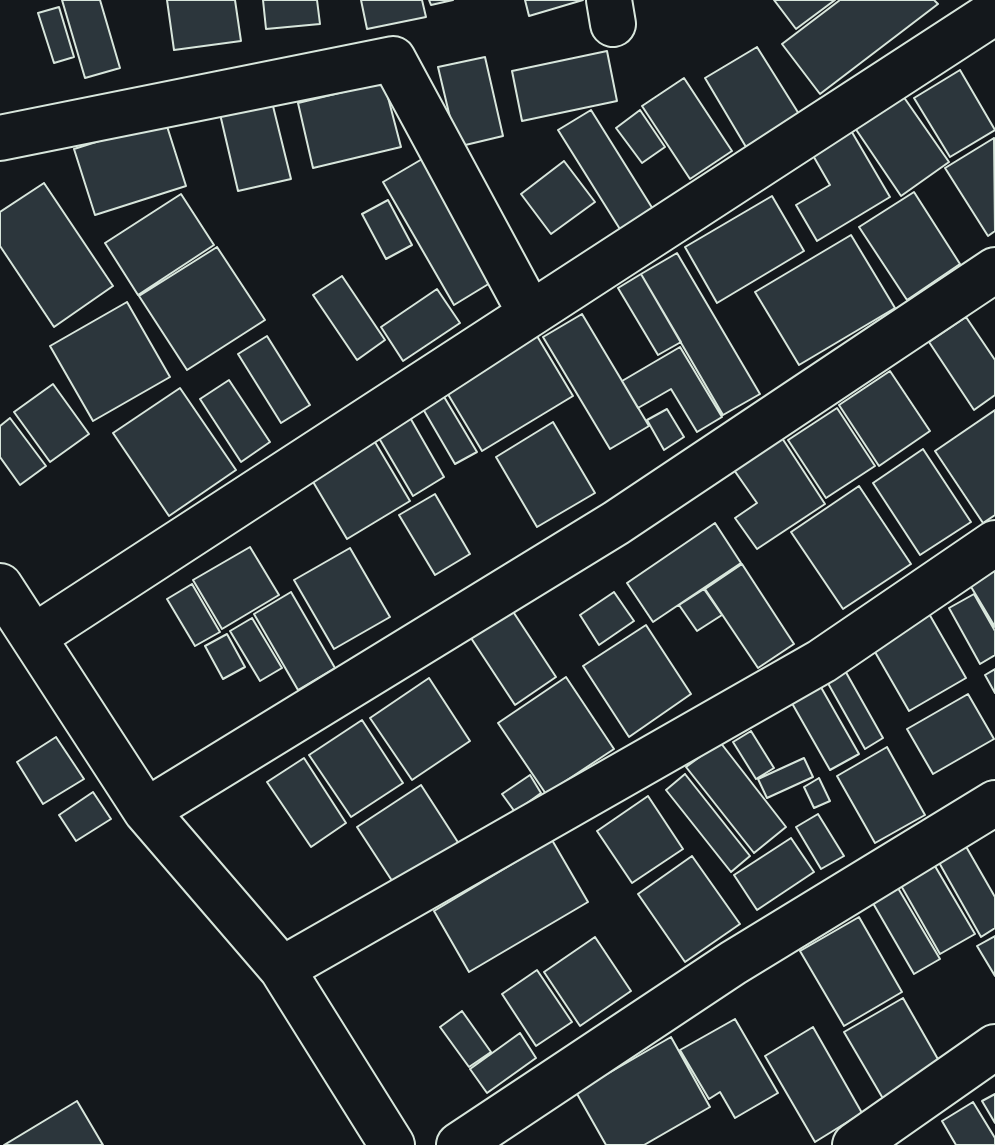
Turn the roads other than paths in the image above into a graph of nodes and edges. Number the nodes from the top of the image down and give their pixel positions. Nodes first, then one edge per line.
1 (995, 12) edge
2 (0, 138) edge
3 (995, 270) edge
4 (530, 313) junction
5 (995, 543) edge
6 (0, 586) edge
7 (35, 636) junction
8 (995, 803) edge
9 (146, 811) junction
10 (282, 969) junction
11 (995, 1047) edge
12 (392, 1145) edge
13 (459, 1145) edge
14 (855, 1145) edge

1 - 4 street
2 - 4 street
3 - 9 street
4 - 7 street
5 - 10 street
6 - 7 street
7 - 9 street
8 - 13 street
9 - 10 street
10 - 12 street
11 - 14 street

